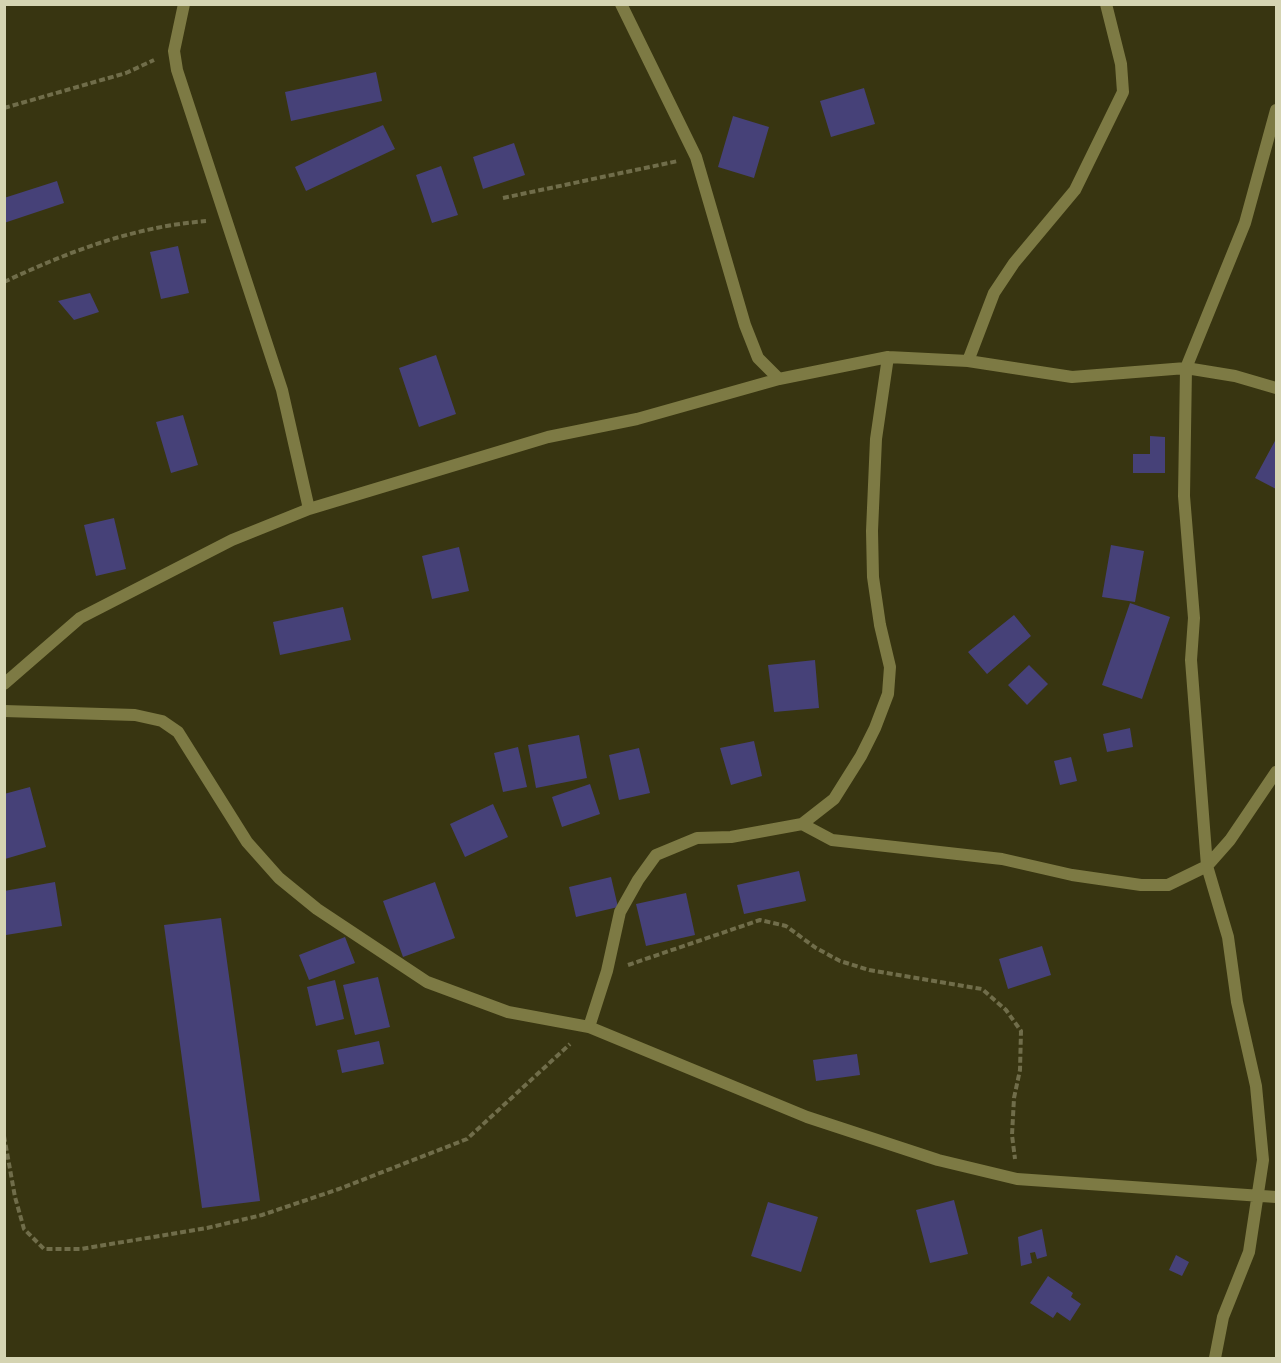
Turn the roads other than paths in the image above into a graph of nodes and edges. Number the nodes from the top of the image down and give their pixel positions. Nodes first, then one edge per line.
1 (184, 4) edge
2 (621, 4) edge
3 (1106, 4) edge
4 (1276, 110) edge
5 (888, 357) junction
6 (968, 362) junction
7 (1186, 368) junction
8 (779, 379) junction
9 (1276, 388) edge
10 (309, 509) junction
11 (4, 684) edge
12 (4, 711) edge
13 (1276, 772) edge
14 (802, 824) junction
15 (1207, 866) junction
16 (589, 1027) junction
17 (1256, 1195) junction
18 (1276, 1197) edge
19 (1215, 1359) edge

1 - 10 street
2 - 8 street
3 - 6 street
4 - 7 street
5 - 6 street
5 - 8 street
5 - 14 street
6 - 7 street
7 - 9 street
7 - 15 street
8 - 10 street
10 - 11 street
12 - 16 street
13 - 15 street
14 - 15 street
14 - 16 street
15 - 17 street
16 - 17 street
17 - 18 street
17 - 19 street

